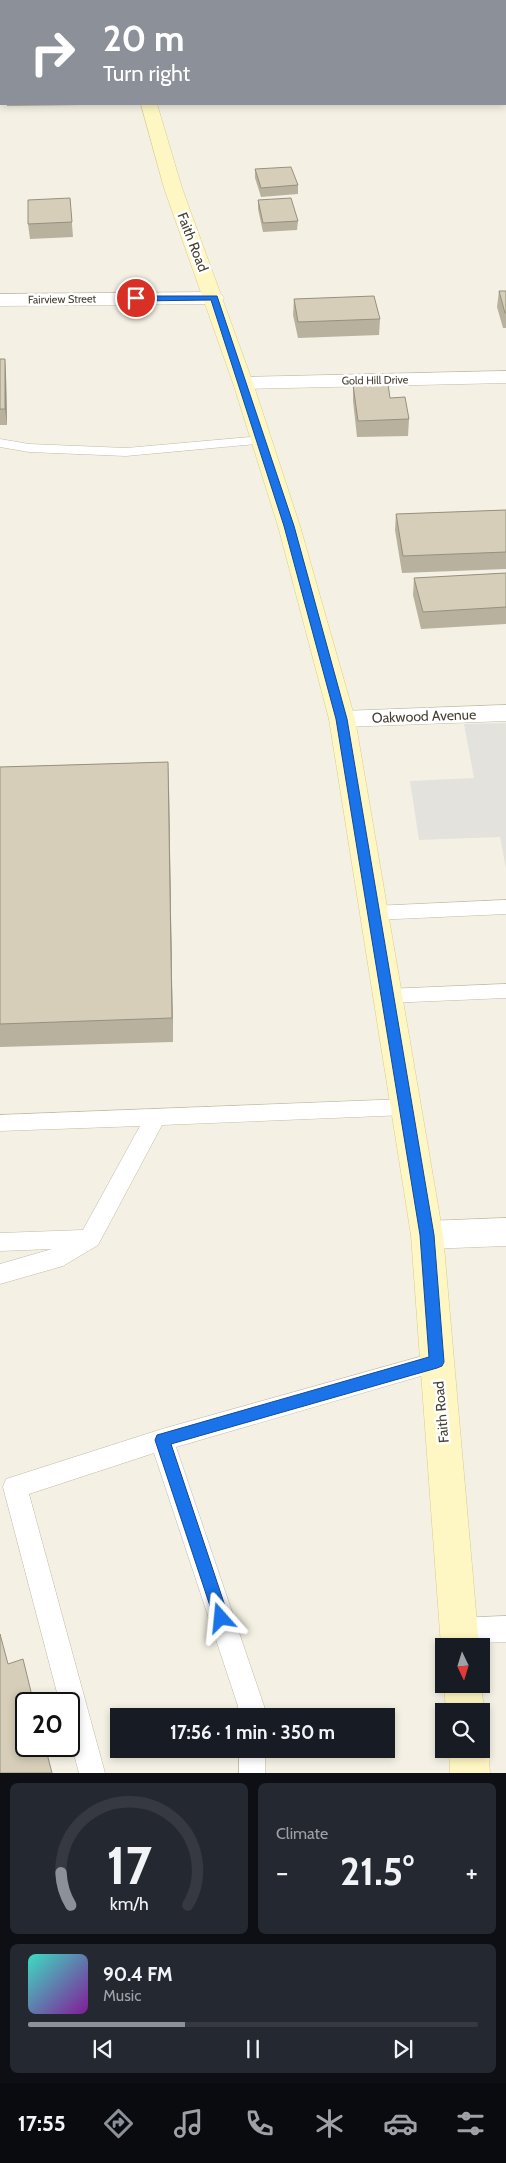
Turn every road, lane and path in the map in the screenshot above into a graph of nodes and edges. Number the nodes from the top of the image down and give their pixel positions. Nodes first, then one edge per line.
1 (149, 105) edge
2 (214, 298) junction
3 (0, 300) edge
4 (506, 377) edge
5 (244, 383) junction
6 (262, 440) junction
7 (0, 443) edge
8 (506, 714) edge
9 (342, 719) junction
10 (506, 907) edge
11 (374, 913) junction
12 (506, 991) edge
13 (387, 996) junction
14 (406, 1107) junction
15 (156, 1117) junction
16 (0, 1123) edge
17 (506, 1232) edge
18 (427, 1235) junction
19 (90, 1238) junction
20 (0, 1242) edge
21 (0, 1274) edge
22 (437, 1362) junction
23 (162, 1440) junction
24 (506, 1629) edge
25 (459, 1638) edge
26 (464, 1638) edge
27 (251, 1708) edge
28 (252, 1758) edge
29 (469, 1758) edge
30 (92, 1773) edge
31 (252, 1773) edge
32 (470, 1773) edge

1 - 2 main road, Faith Road
2 - 3 street, Fairview Street
2 - 5 main road, Faith Road
4 - 5 street, Gold Hill Drive
5 - 6 main road, Faith Road
6 - 7 lane
6 - 9 main road, Faith Road
8 - 9 street, Oakwood Avenue
9 - 11 main road, Faith Road
10 - 11 lane
11 - 13 main road, Faith Road
12 - 13 lane
13 - 14 main road, Faith Road
14 - 15 lane
14 - 18 main road, Faith Road
15 - 16 lane
15 - 19 lane
17 - 18 street
18 - 22 main road, Faith Road
19 - 20 lane
19 - 21 lane
22 - 23 lane
22 - 25 main road, Faith Road
23 - 27 lane
23 - 30 lane
24 - 26 lane
28 - 31 lane
29 - 32 main road

